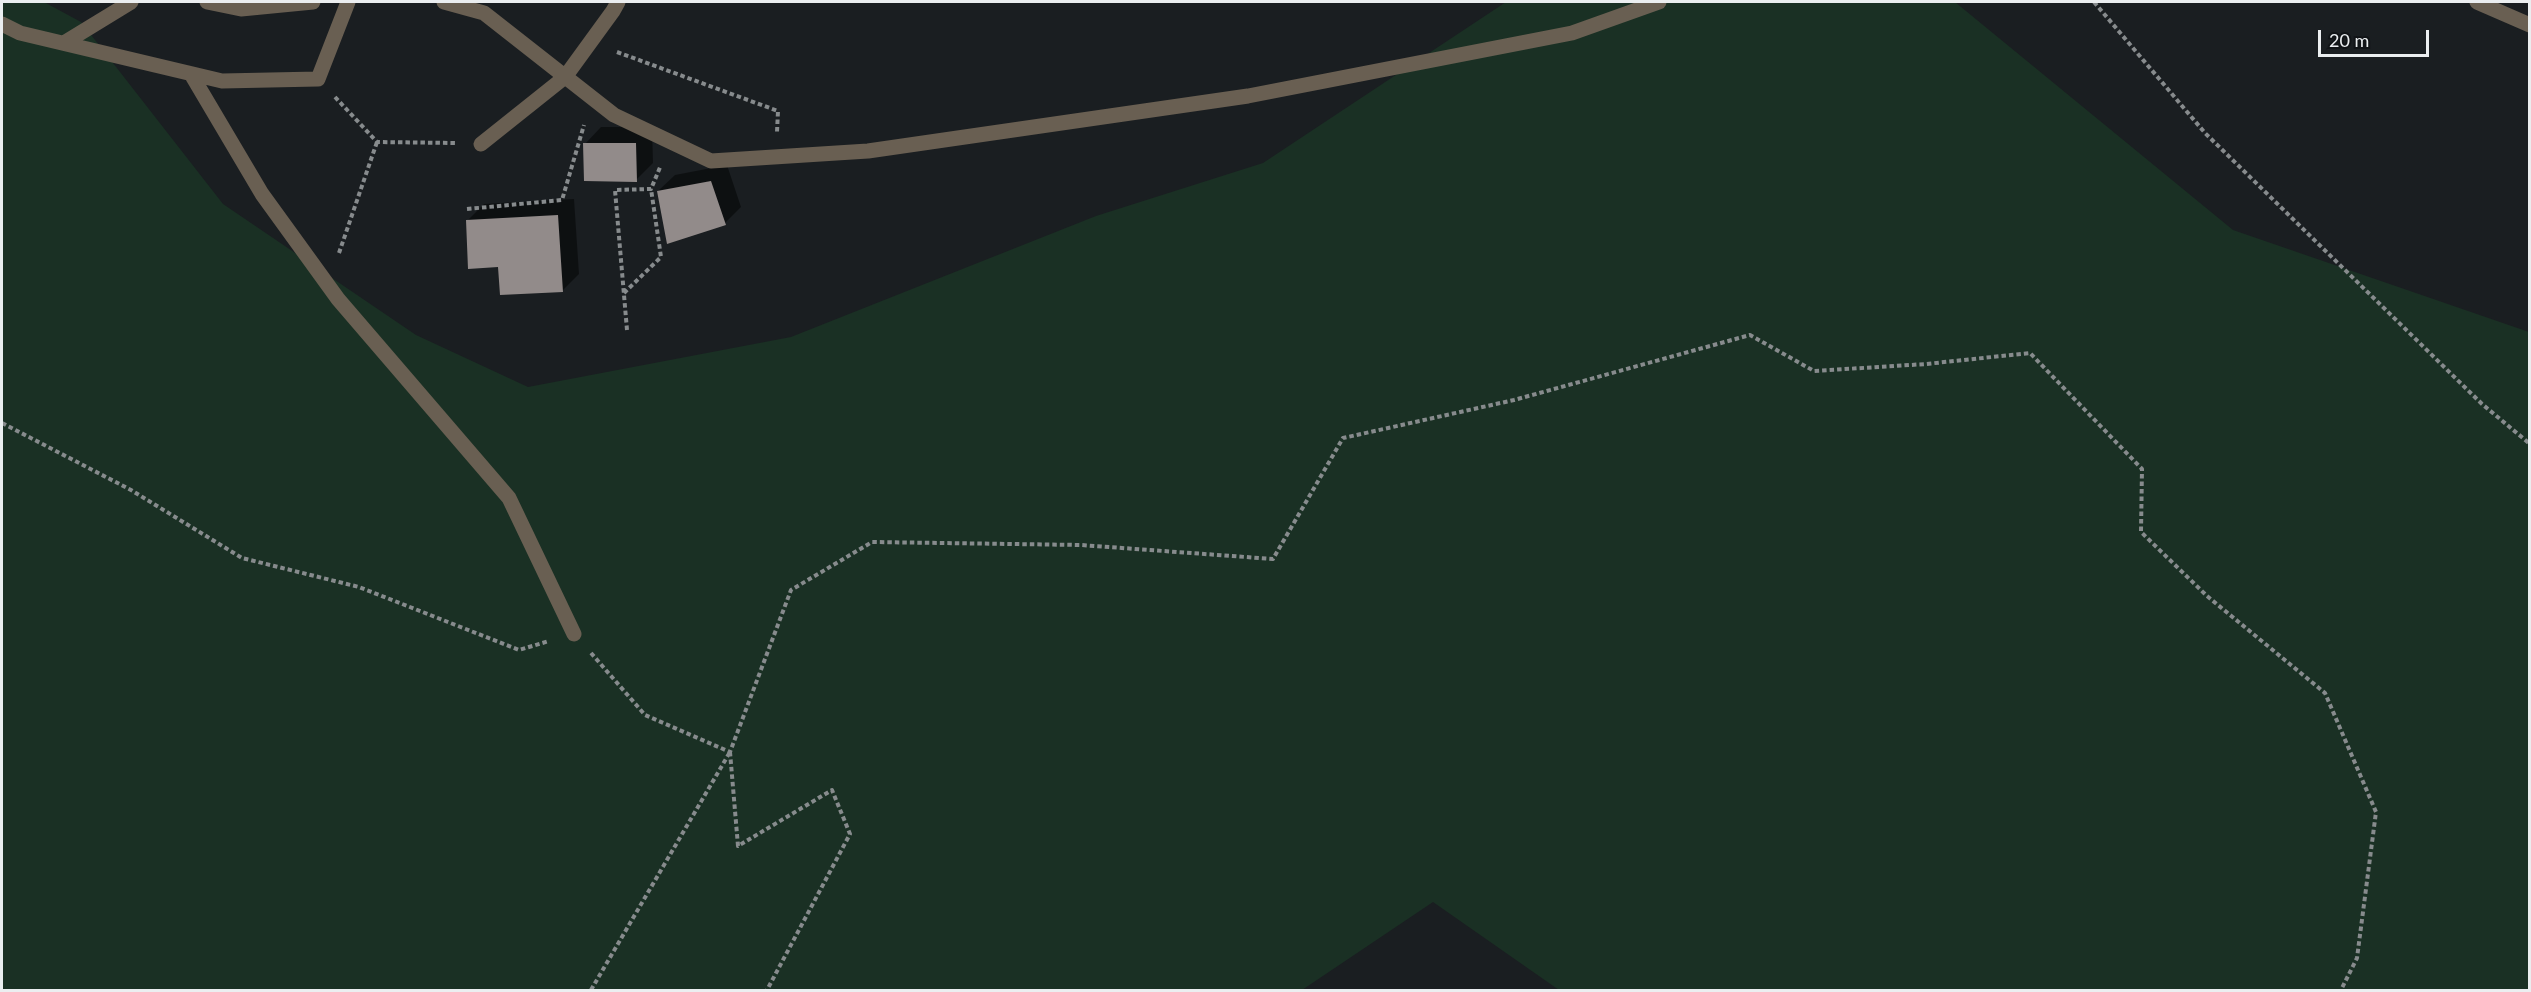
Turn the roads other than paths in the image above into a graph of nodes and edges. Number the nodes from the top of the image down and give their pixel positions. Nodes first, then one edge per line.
1 (131, 2) edge
2 (207, 2) edge
3 (312, 2) edge
4 (348, 2) edge
5 (444, 2) edge
6 (618, 2) edge
7 (1659, 2) edge
8 (2476, 2) edge
9 (2, 24) edge
10 (2529, 25) edge
11 (64, 44) junction
12 (191, 74) junction
13 (565, 77) junction
14 (481, 144) road end
15 (574, 634) road end

1 - 11 street
2 - 3 street
4 - 12 street
5 - 13 street
6 - 13 street
7 - 13 street
8 - 10 street
9 - 11 street
11 - 12 street
12 - 15 street
13 - 14 street

